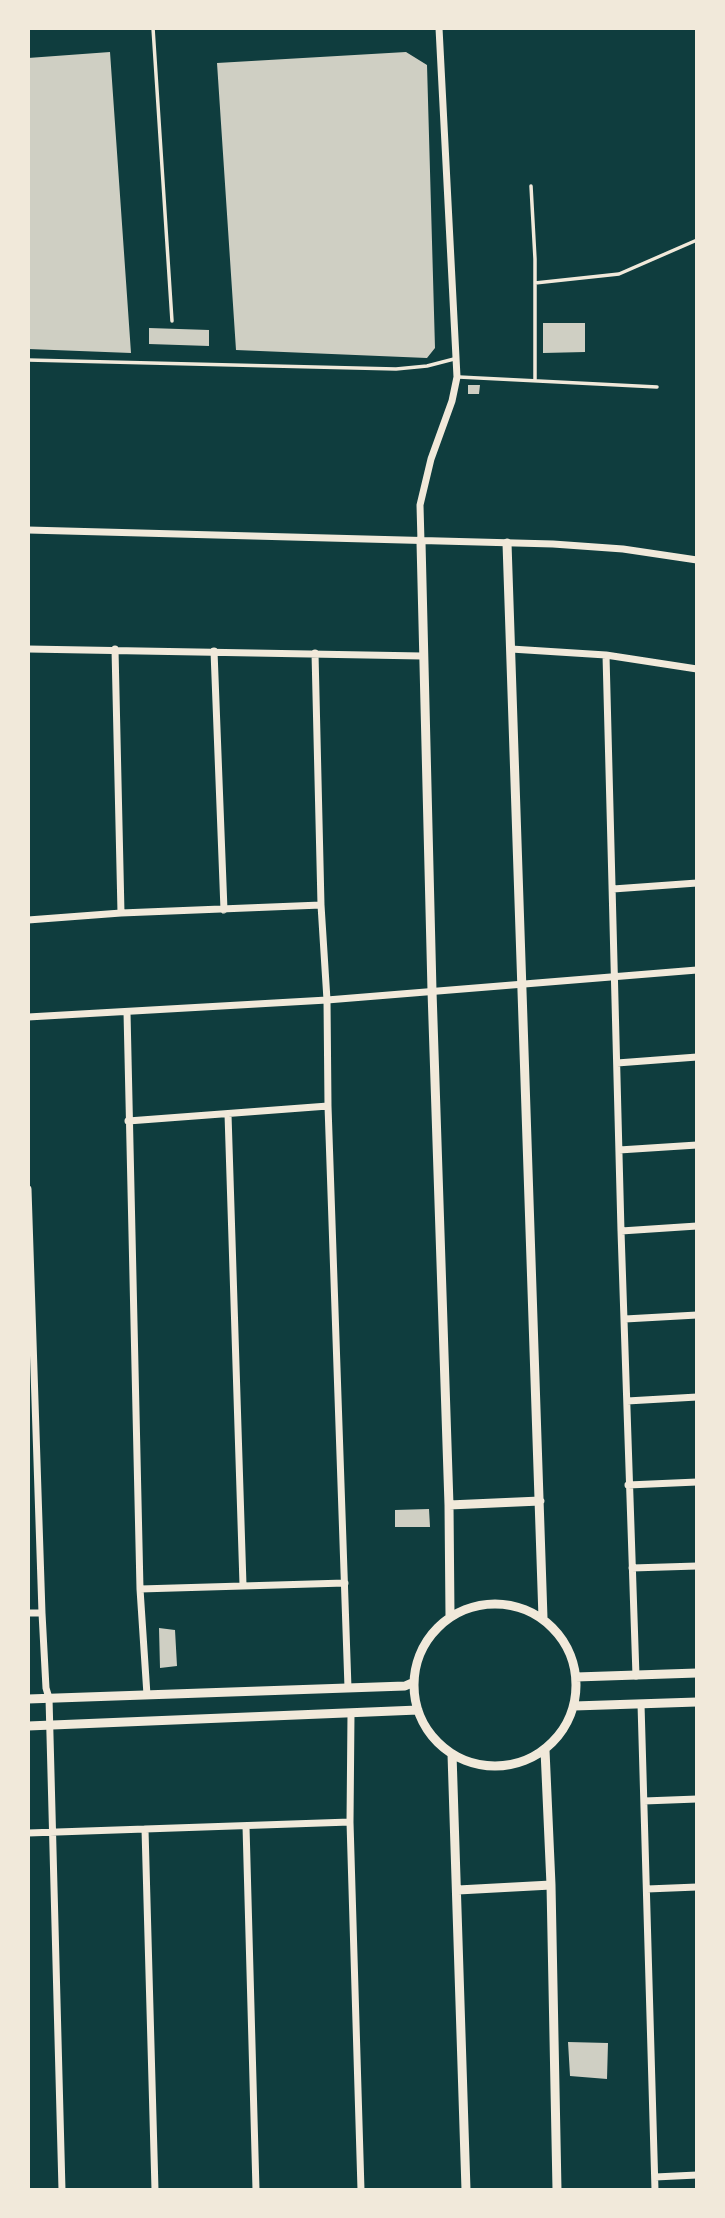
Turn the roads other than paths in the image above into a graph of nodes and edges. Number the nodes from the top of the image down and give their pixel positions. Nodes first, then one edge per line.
1 (153, 28) edge
2 (439, 28) edge
3 (531, 186) dead end
4 (697, 240) edge
5 (535, 283) junction
6 (172, 321) dead end
7 (456, 359) junction
8 (28, 360) edge
9 (457, 377) junction
10 (535, 381) junction
11 (657, 387) dead end
12 (28, 530) edge
13 (421, 542) junction
14 (507, 543) junction
15 (697, 560) edge
16 (28, 649) edge
17 (115, 649) junction
18 (511, 649) junction
19 (214, 651) junction
20 (315, 653) junction
21 (606, 654) junction
22 (422, 656) junction
23 (697, 669) edge
24 (697, 883) edge
25 (613, 889) junction
26 (321, 905) junction
27 (224, 910) junction
28 (121, 913) junction
29 (28, 920) edge
30 (697, 970) edge
31 (616, 975) junction
32 (523, 984) junction
33 (432, 992) junction
34 (327, 1000) junction
35 (127, 1012) junction
36 (28, 1017) edge
37 (697, 1057) edge
38 (617, 1063) junction
39 (328, 1106) junction
40 (228, 1114) junction
41 (128, 1121) junction
42 (697, 1145) edge
43 (619, 1150) junction
44 (28, 1189) edge
45 (697, 1226) edge
46 (621, 1231) junction
47 (697, 1315) edge
48 (625, 1319) junction
49 (31, 1395) edge
50 (697, 1397) edge
51 (627, 1401) junction
52 (697, 1482) edge
53 (628, 1485) junction
54 (540, 1501) junction
55 (449, 1505) junction
56 (697, 1566) edge
57 (632, 1568) junction
58 (345, 1583) junction
59 (243, 1585) junction
60 (140, 1589) junction
61 (28, 1613) edge
62 (42, 1613) junction
63 (450, 1616) junction
64 (543, 1618) junction
65 (697, 1673) edge
66 (636, 1676) junction
67 (576, 1677) junction
68 (414, 1682) junction
69 (348, 1688) junction
70 (147, 1695) junction
71 (48, 1698) junction
72 (28, 1699) edge
73 (697, 1702) edge
74 (640, 1704) junction
75 (574, 1706) junction
76 (418, 1710) junction
77 (351, 1714) junction
78 (49, 1725) junction
79 (28, 1726) edge
80 (544, 1750) junction
81 (452, 1754) junction
82 (697, 1799) edge
83 (644, 1801) junction
84 (350, 1822) junction
85 (246, 1826) junction
86 (145, 1829) junction
87 (28, 1833) edge
88 (51, 1833) junction
89 (551, 1885) junction
90 (697, 1888) edge
91 (647, 1889) junction
92 (457, 1890) junction
93 (697, 2175) edge
94 (655, 2177) junction
95 (62, 2190) edge
96 (155, 2190) edge
97 (256, 2190) edge
98 (361, 2190) edge
99 (466, 2190) edge
100 (557, 2190) edge
101 (655, 2190) edge

1 - 6 lane
2 - 7 street
3 - 5 lane
4 - 5 lane
5 - 10 lane
7 - 8 lane
7 - 9 street
9 - 10 lane
9 - 13 street
10 - 11 lane
12 - 13 street
13 - 14 street
13 - 22 street
14 - 15 street
14 - 18 street
16 - 17 street
17 - 19 street
17 - 28 street
18 - 21 street
18 - 32 street
19 - 20 street
19 - 27 street
20 - 22 street
20 - 26 street
21 - 23 street
21 - 25 street
22 - 33 street
24 - 25 street
25 - 31 street
26 - 27 street
26 - 34 street
27 - 28 street
28 - 29 street
30 - 31 street
31 - 32 street
31 - 38 street
32 - 33 street
32 - 54 street
33 - 34 street
33 - 55 street
34 - 35 street
34 - 39 street
35 - 36 street
35 - 41 street
37 - 38 street
38 - 43 street
39 - 40 street
39 - 58 street
40 - 41 street
40 - 59 street
41 - 60 street
42 - 43 street
43 - 46 street
44 - 49 street
45 - 46 street
46 - 48 street
47 - 48 street
48 - 51 street
49 - 62 street
50 - 51 street
51 - 53 street
52 - 53 street
53 - 57 street
54 - 55 street
54 - 64 street
55 - 63 street
56 - 57 street
57 - 66 street
58 - 59 street
58 - 69 street
59 - 60 street
60 - 70 street
61 - 62 street
62 - 71 street
63 - 64 street
63 - 68 street
64 - 67 street
65 - 66 street
66 - 67 street
67 - 75 street
68 - 69 street
68 - 76 street
69 - 70 street
70 - 71 street
71 - 72 street
71 - 78 street
73 - 74 street
74 - 75 street
74 - 83 street
75 - 80 street
76 - 77 street
76 - 81 street
77 - 78 street
77 - 84 street
78 - 79 street
78 - 88 street
80 - 81 street
80 - 89 street
81 - 92 street
82 - 83 street
83 - 91 street
84 - 85 street
84 - 98 street
85 - 86 street
85 - 97 street
86 - 88 street
86 - 96 street
87 - 88 street
88 - 95 street
89 - 92 street
89 - 100 street
90 - 91 street
91 - 94 street
92 - 99 street
93 - 94 street
94 - 101 street

